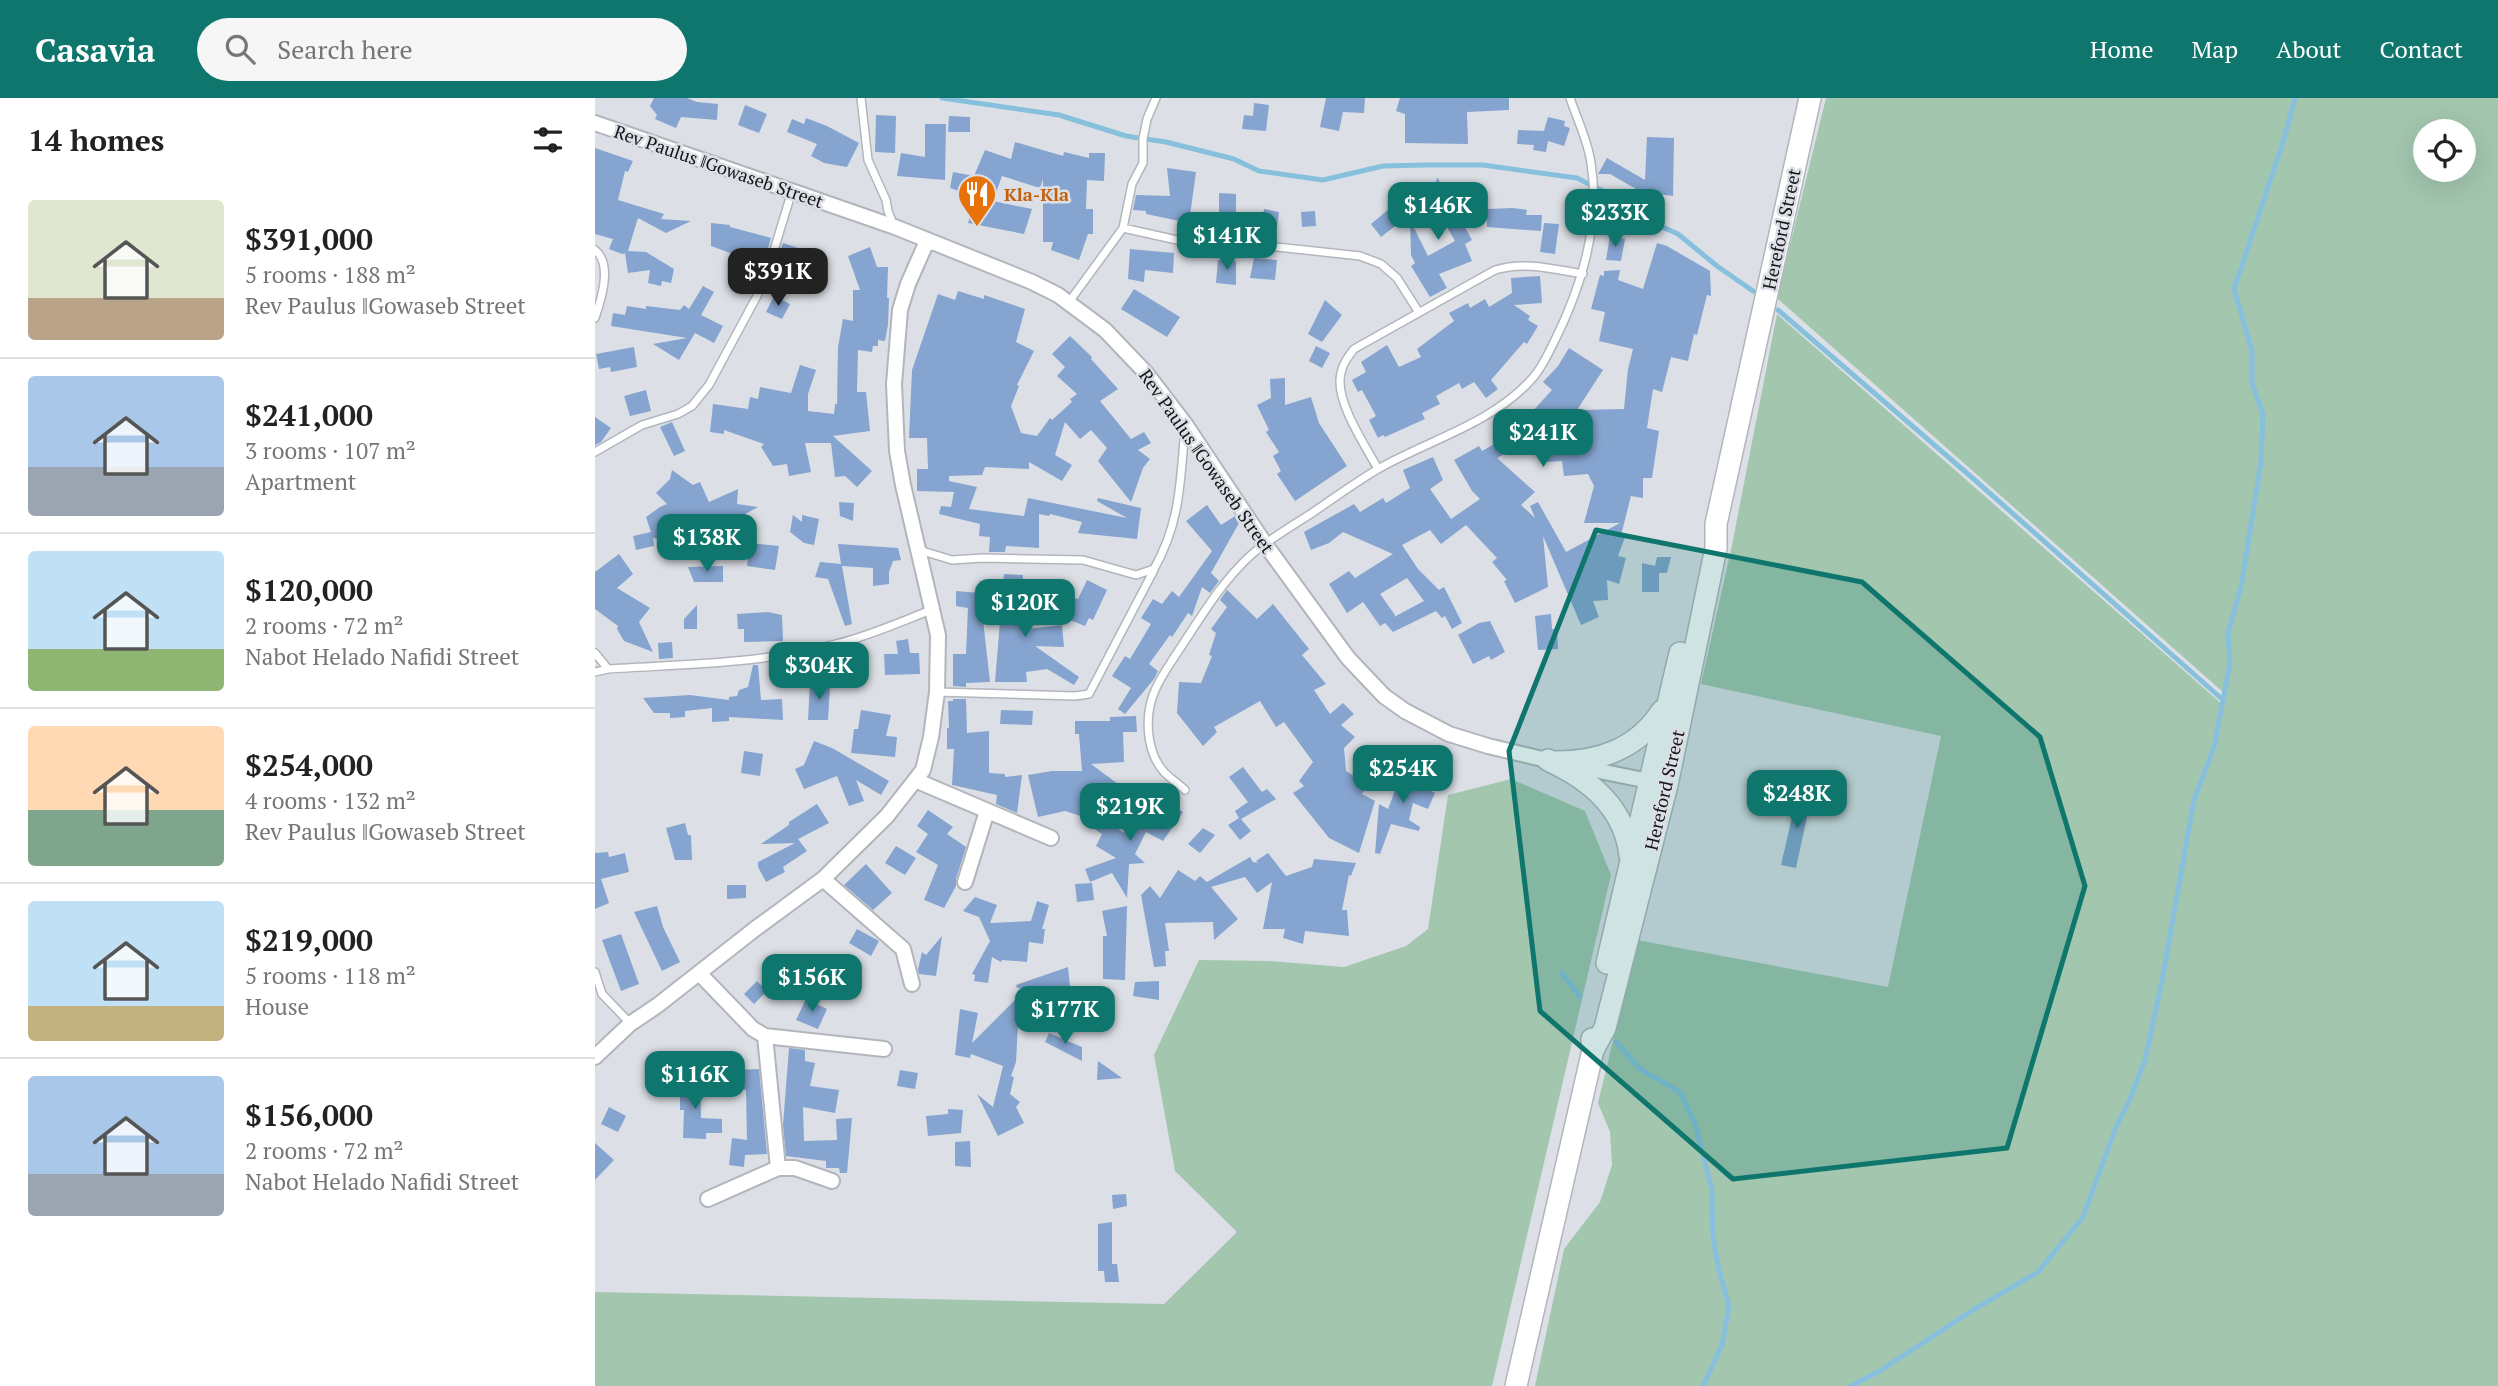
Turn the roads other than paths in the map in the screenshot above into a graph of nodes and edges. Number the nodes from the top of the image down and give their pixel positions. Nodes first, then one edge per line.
1 (861, 98) edge
2 (1156, 98) edge
3 (1570, 98) edge
4 (1810, 98) edge
5 (595, 123) edge
6 (792, 191) junction
7 (895, 227) junction
8 (1123, 228) junction
9 (927, 241) junction
10 (595, 250) edge
11 (1583, 274) junction
12 (1069, 302) junction
13 (1418, 312) junction
14 (595, 318) edge
15 (1185, 424) junction
16 (595, 452) edge
17 (1378, 469) junction
18 (1716, 524) junction
19 (1265, 544) junction
20 (919, 550) junction
21 (1154, 569) junction
22 (931, 610) junction
23 (595, 653) edge
24 (608, 669) junction
25 (595, 672) edge
26 (937, 692) junction
27 (1668, 702) junction
28 (1552, 761) junction
29 (915, 780) junction
30 (1658, 783) junction
31 (1185, 790) dead end
32 (987, 811) junction
33 (1051, 838) dead end
34 (1630, 869) junction
35 (823, 879) junction
36 (965, 882) dead end
37 (595, 972) edge
38 (699, 973) junction
39 (912, 985) dead end
40 (630, 1024) junction
41 (765, 1036) junction
42 (884, 1049) dead end
43 (1593, 1050) junction
44 (595, 1057) edge
45 (778, 1168) junction
46 (832, 1181) dead end
47 (708, 1199) dead end
48 (1516, 1386) edge

1 - 7 lane
2 - 8 lane
3 - 11 lane
4 - 18 main road, Hereford Street
5 - 6 street, Rev Paulus ǁGowaseb Street
6 - 7 street, Rev Paulus ǁGowaseb Street
6 - 16 lane
7 - 9 street, Rev Paulus ǁGowaseb Street
8 - 12 lane
8 - 13 lane
9 - 12 street, Rev Paulus ǁGowaseb Street
9 - 20 street
10 - 14 lane
11 - 13 lane
11 - 17 lane
12 - 15 street, Rev Paulus ǁGowaseb Street
13 - 17 lane
15 - 19 street, Rev Paulus ǁGowaseb Street
15 - 21 lane
17 - 19 lane
18 - 27 main road, Hereford Street
18 - 30 main road, Hereford Street
19 - 28 street, Rev Paulus ǁGowaseb Street
19 - 31 lane
20 - 21 lane
20 - 22 street
21 - 26 lane
22 - 24 lane
22 - 26 street
23 - 24 lane
24 - 25 lane
26 - 29 street
27 - 28 main road
27 - 30 main road, Hereford Street
28 - 30 street, Rev Paulus ǁGowaseb Street
28 - 34 main road
29 - 32 street
29 - 35 street
30 - 34 main road, Hereford Street
30 - 43 main road, Hereford Street
32 - 33 street
32 - 36 street
34 - 43 main road, Hereford Street
35 - 38 street
35 - 39 street
37 - 40 lane
38 - 40 street
38 - 41 street
40 - 44 street
41 - 42 street
41 - 45 street
43 - 48 main road, Hereford Street
45 - 46 street
45 - 47 street

